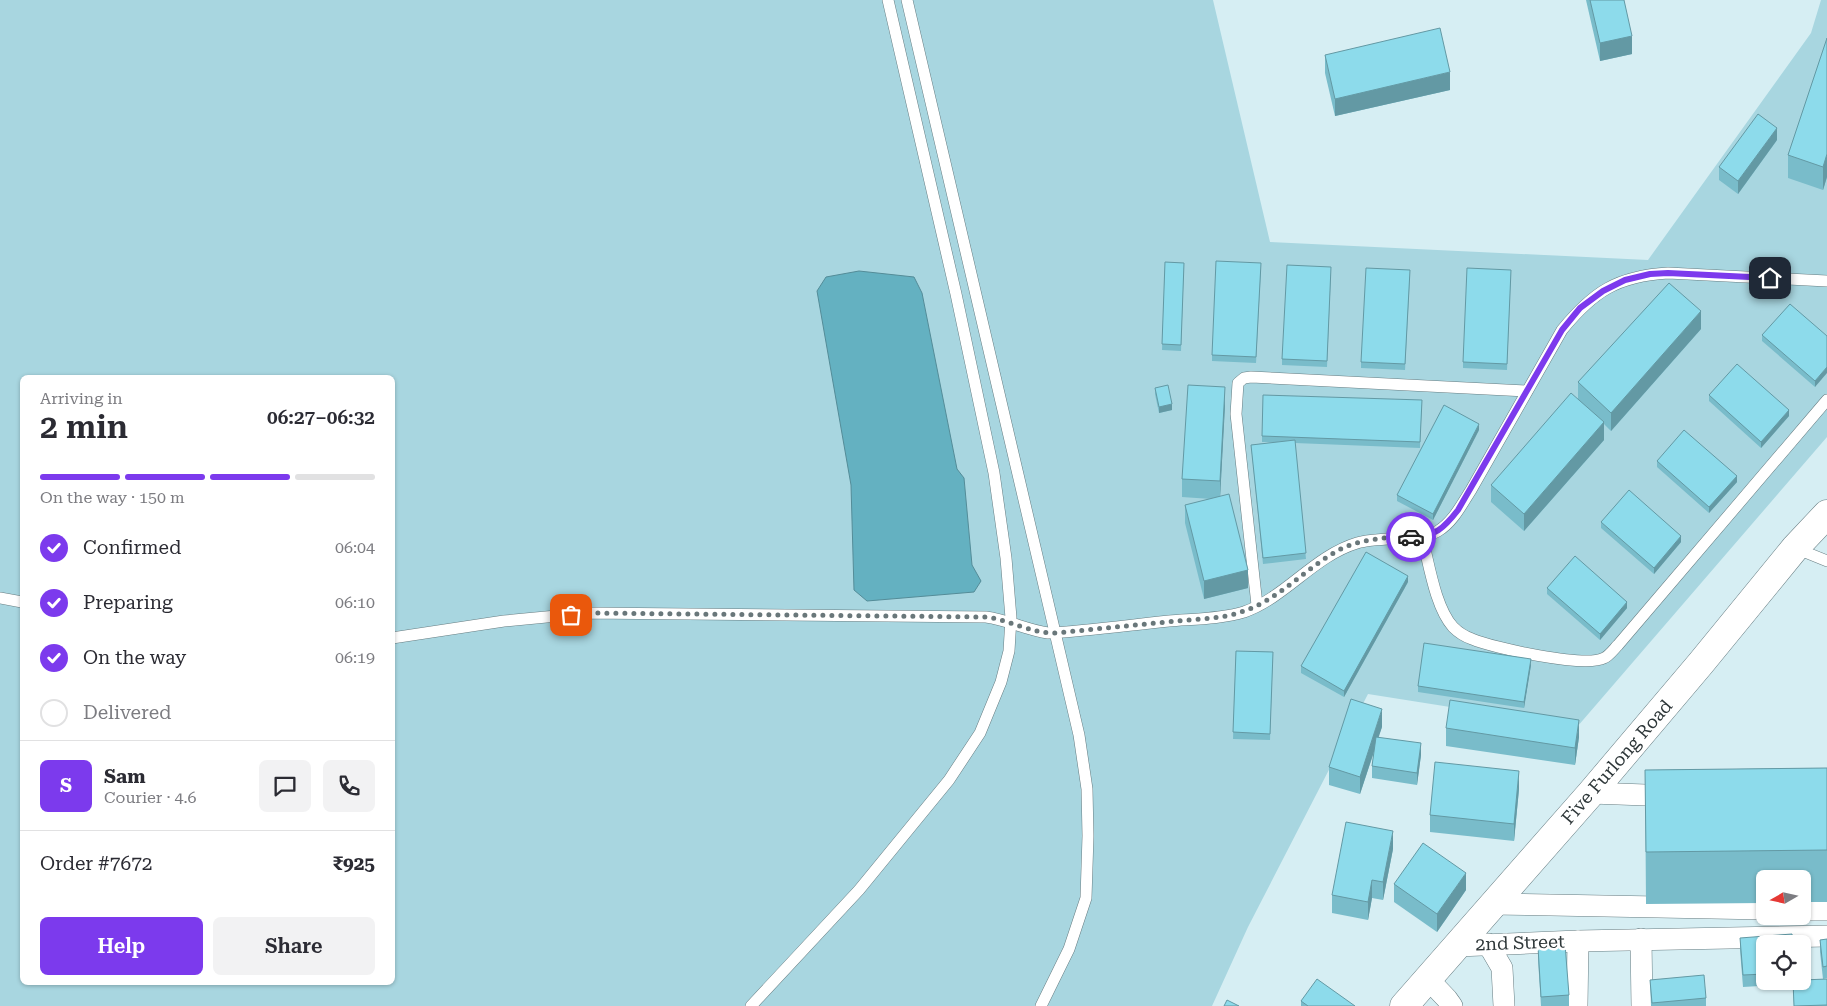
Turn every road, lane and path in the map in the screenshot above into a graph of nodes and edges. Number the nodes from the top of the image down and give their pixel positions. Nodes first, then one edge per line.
1 (888, 0) edge
2 (907, 0) edge
3 (1827, 281) edge
4 (1527, 391) junction
5 (1827, 400) edge
6 (1827, 514) edge
7 (1422, 537) junction
8 (1795, 548) junction
9 (1827, 561) edge
10 (0, 598) edge
11 (20, 602) edge
12 (1257, 606) junction
13 (1011, 622) junction
14 (1055, 633) junction
15 (395, 638) edge
16 (1591, 793) junction
17 (1688, 796) edge
18 (1494, 904) junction
19 (1756, 909) edge
20 (1811, 910) edge
21 (1827, 910) edge
22 (1827, 936) edge
23 (1641, 940) junction
24 (1578, 941) junction
25 (1488, 944) junction
26 (1457, 946) junction
27 (1429, 980) junction
28 (751, 1006) edge
29 (1041, 1006) edge
30 (1404, 1006) edge
31 (1452, 1006) edge
32 (1504, 1006) edge
33 (1577, 1006) edge
34 (1642, 1006) edge

1 - 13 lane
2 - 14 lane
3 - 4 lane
4 - 7 lane
4 - 12 lane
5 - 7 lane
6 - 8 main road, Five Furlong Road
7 - 12 lane
8 - 9 lane
8 - 16 main road, Five Furlong Road
10 - 11 lane
12 - 14 lane
13 - 14 lane
13 - 15 lane
13 - 28 lane
14 - 29 lane
16 - 17 street
16 - 18 main road, Five Furlong Road
18 - 19 street
18 - 26 main road, Five Furlong Road
20 - 21 street
22 - 23 street
23 - 24 street
23 - 34 street
24 - 25 street, 2nd Street
24 - 33 street, 2nd Street
25 - 26 street, 2nd Street
25 - 32 street
26 - 27 main road, Five Furlong Road
27 - 30 main road, Five Furlong Road
27 - 31 street

